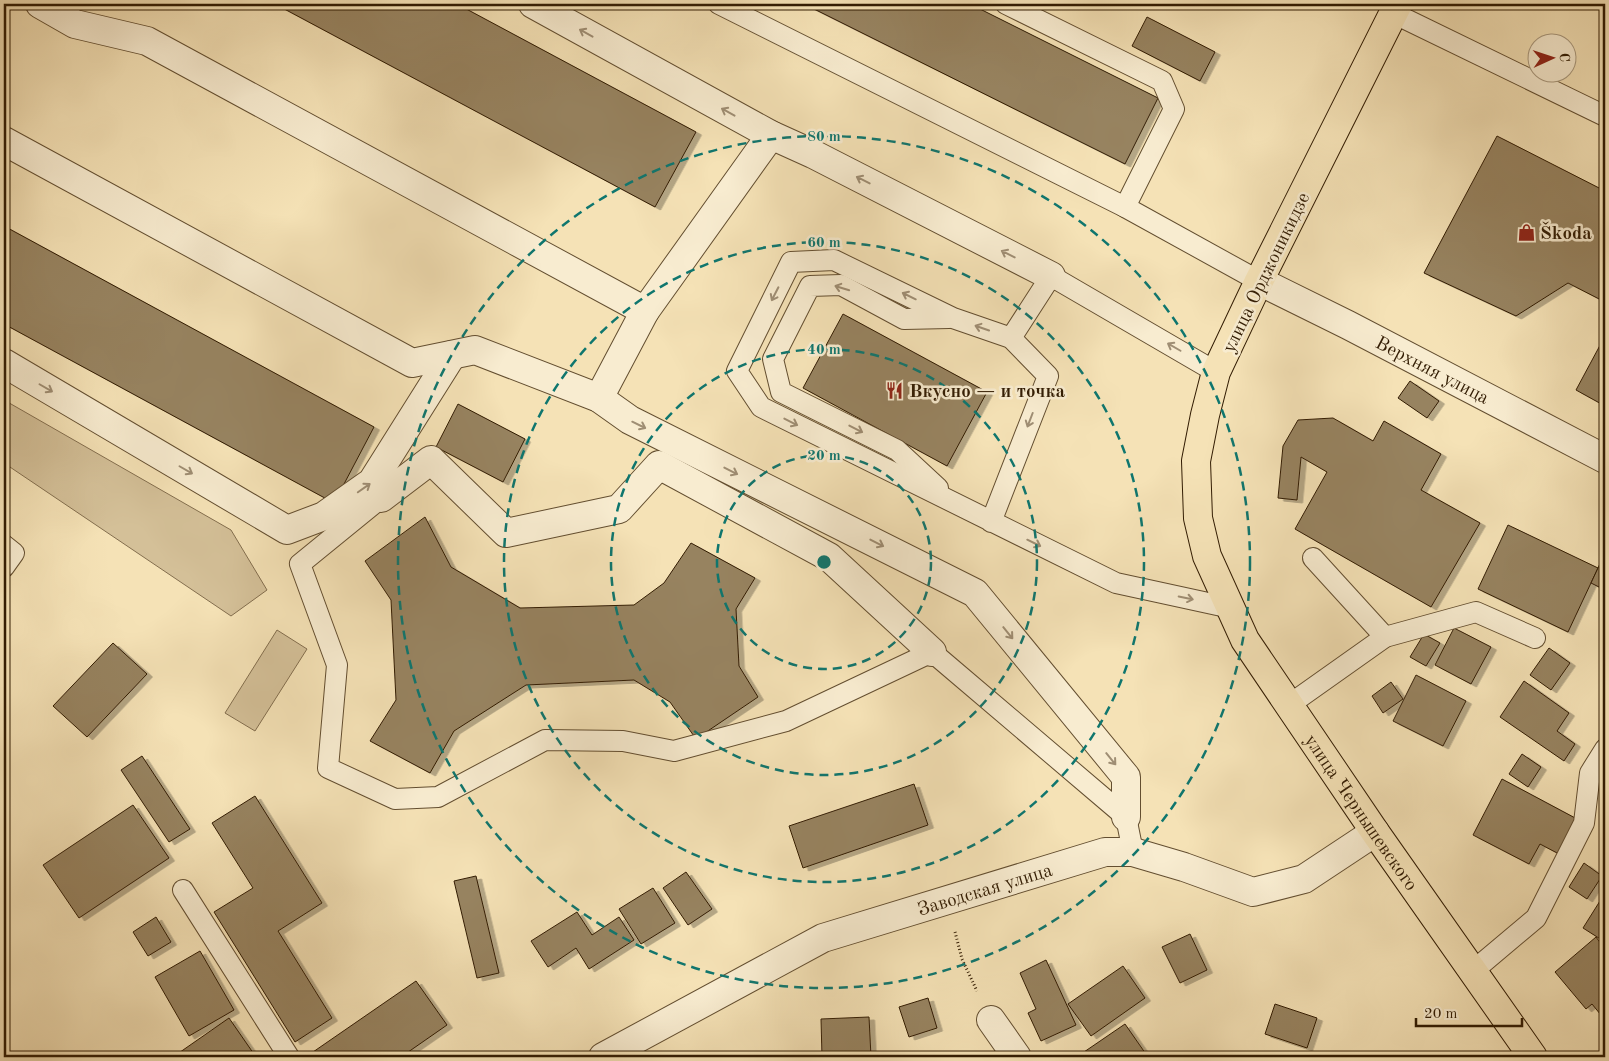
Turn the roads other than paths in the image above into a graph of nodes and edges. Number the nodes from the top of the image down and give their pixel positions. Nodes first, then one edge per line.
1 (40, 4) edge
2 (534, 4) edge
3 (719, 4) edge
4 (1006, 4) edge
5 (1396, 9) edge
6 (1605, 116) edge
7 (771, 135) junction
8 (4, 141) edge
9 (1125, 208) junction
10 (1051, 276) junction
11 (1259, 281) junction
12 (646, 311) junction
13 (953, 318) junction
14 (1011, 338) junction
15 (452, 355) junction
16 (4, 363) edge
17 (1216, 372) junction
18 (599, 398) junction
19 (1605, 459) edge
20 (381, 498) joint
21 (954, 503) junction
22 (991, 522) junction
23 (4, 545) edge
24 (1207, 556) joint
25 (1313, 558) dead end
26 (4, 567) edge
27 (1231, 608) junction
28 (1385, 637) junction
29 (1535, 638) dead end
30 (932, 652) junction
31 (1288, 705) junction
32 (1605, 749) edge
33 (1126, 816) junction
34 (1375, 832) junction
35 (1133, 852) junction
36 (183, 890) dead end
37 (1473, 971) junction
38 (991, 1020) road end
39 (610, 1056) edge
40 (289, 1057) edge
41 (1017, 1057) edge
42 (1533, 1057) edge

1 - 12 street
7 -> 2 street
3 - 9 lane
4 - 9 lane
5 - 6 lane
5 - 11 main road, улица Орджоникидзе
10 -> 7 street
7 - 12 street
8 - 15 street
9 - 11 lane
10 - 14 lane
17 -> 10 lane
11 - 17 main road, улица Орджоникидзе
11 - 19 street, Верхняя улица
12 - 18 street
14 -> 13 lane
13 -> 21 lane
13 -> 21 lane
14 -> 22 lane
16 -> 15 street
15 - 18 street
17 - 24 main road, улица Орджоникидзе
18 -> 33 street
20 - 30 street
20 - 30 lane
21 - 22 lane
22 -> 27 lane
23 - 26 lane
24 - 27 main road, улица Чернышевского
25 - 28 lane
27 - 31 main road, улица Чернышевского
28 - 29 lane
28 - 31 lane
30 - 33 lane
31 - 34 main road, улица Чернышевского
32 - 37 lane
33 - 35 lane
34 - 35 street, Заводская улица
34 - 37 main road, улица Чернышевского
35 - 39 street, Заводская улица
36 - 40 lane
37 - 42 main road, улица Чернышевского
38 - 41 street

